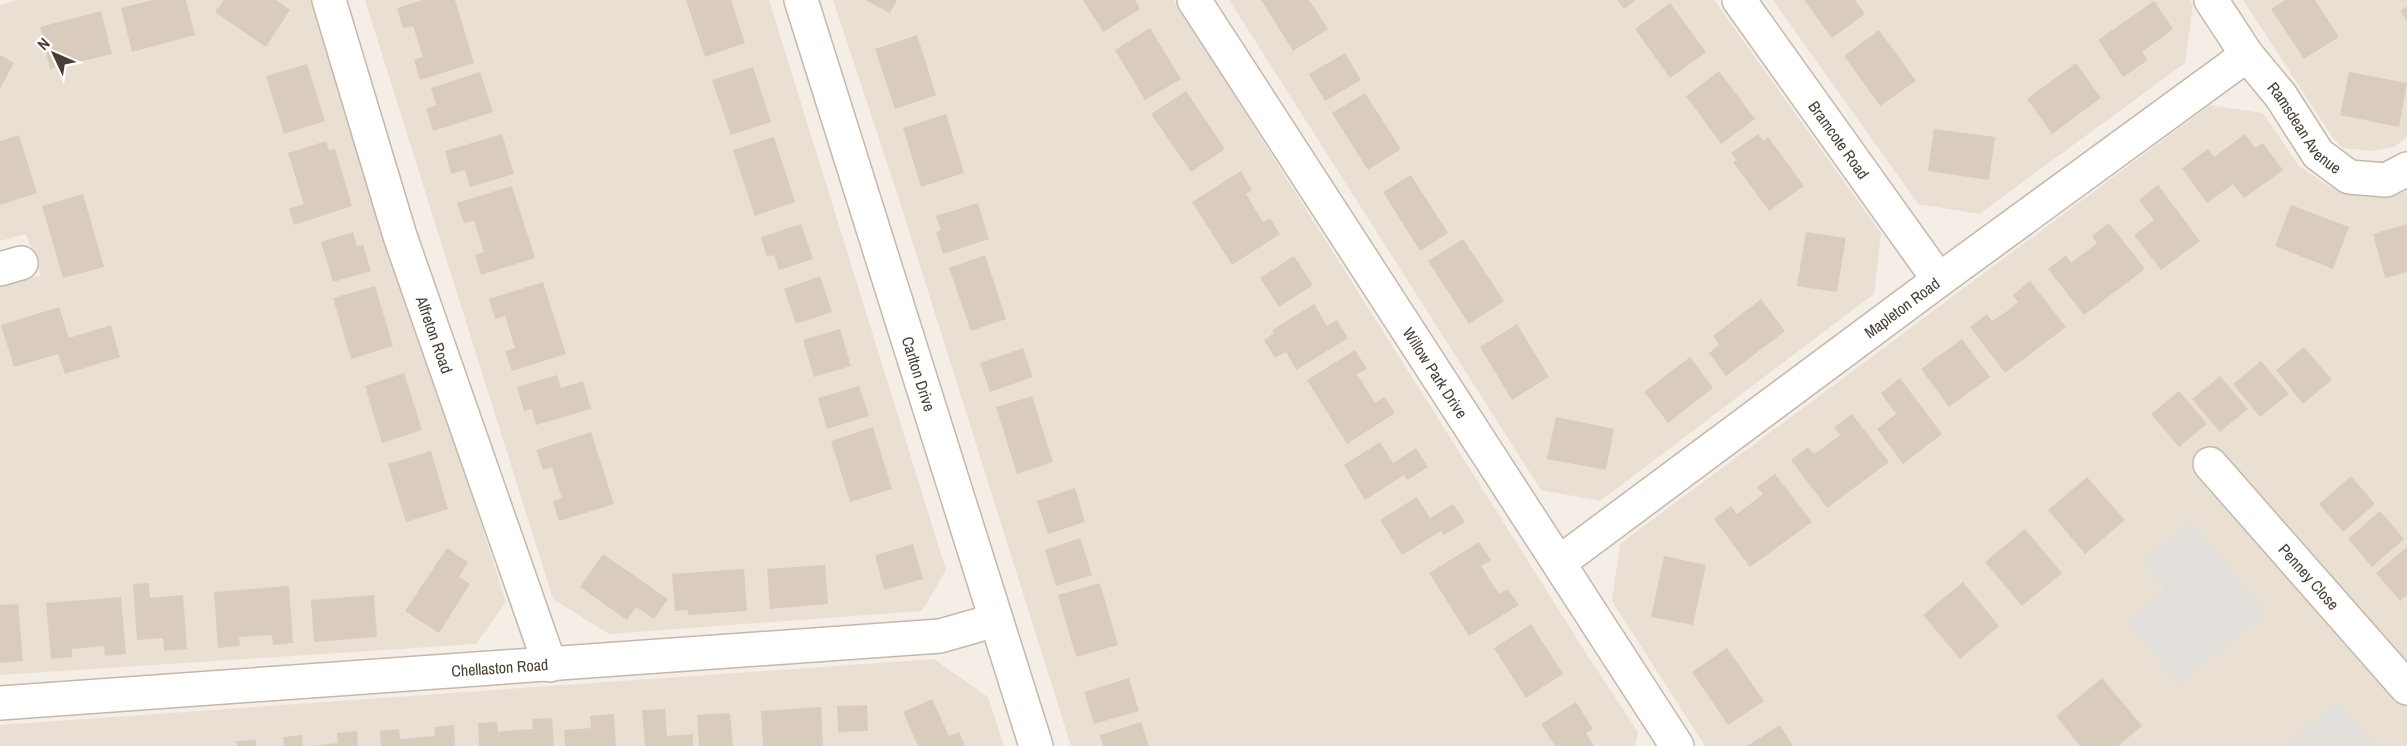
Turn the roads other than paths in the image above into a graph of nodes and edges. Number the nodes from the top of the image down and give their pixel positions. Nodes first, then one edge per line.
1 (329, 0) edge
2 (801, 0) edge
3 (1194, 0) edge
4 (1739, 0) edge
5 (2211, 0) edge
6 (2247, 56) junction
7 (2407, 169) edge
8 (1939, 280) junction
9 (2210, 464) dead end
10 (1560, 562) junction
11 (996, 620) junction
12 (550, 665) junction
13 (2407, 688) edge
14 (0, 703) edge
15 (1036, 746) edge
16 (1677, 746) edge

1 - 12 street, Alfreton Road
2 - 11 street, Carlton Drive
3 - 10 street, Willow Park Drive
4 - 8 street, Bramcote Road
5 - 6 street, Ramsdean Avenue
6 - 7 street, Ramsdean Avenue
6 - 8 street, Mapleton Road
8 - 10 street, Mapleton Road
9 - 13 street, Penney Close
10 - 16 street, Willow Park Drive
11 - 12 street, Chellaston Road
11 - 15 street, Carlton Drive
12 - 14 street, Chellaston Road

